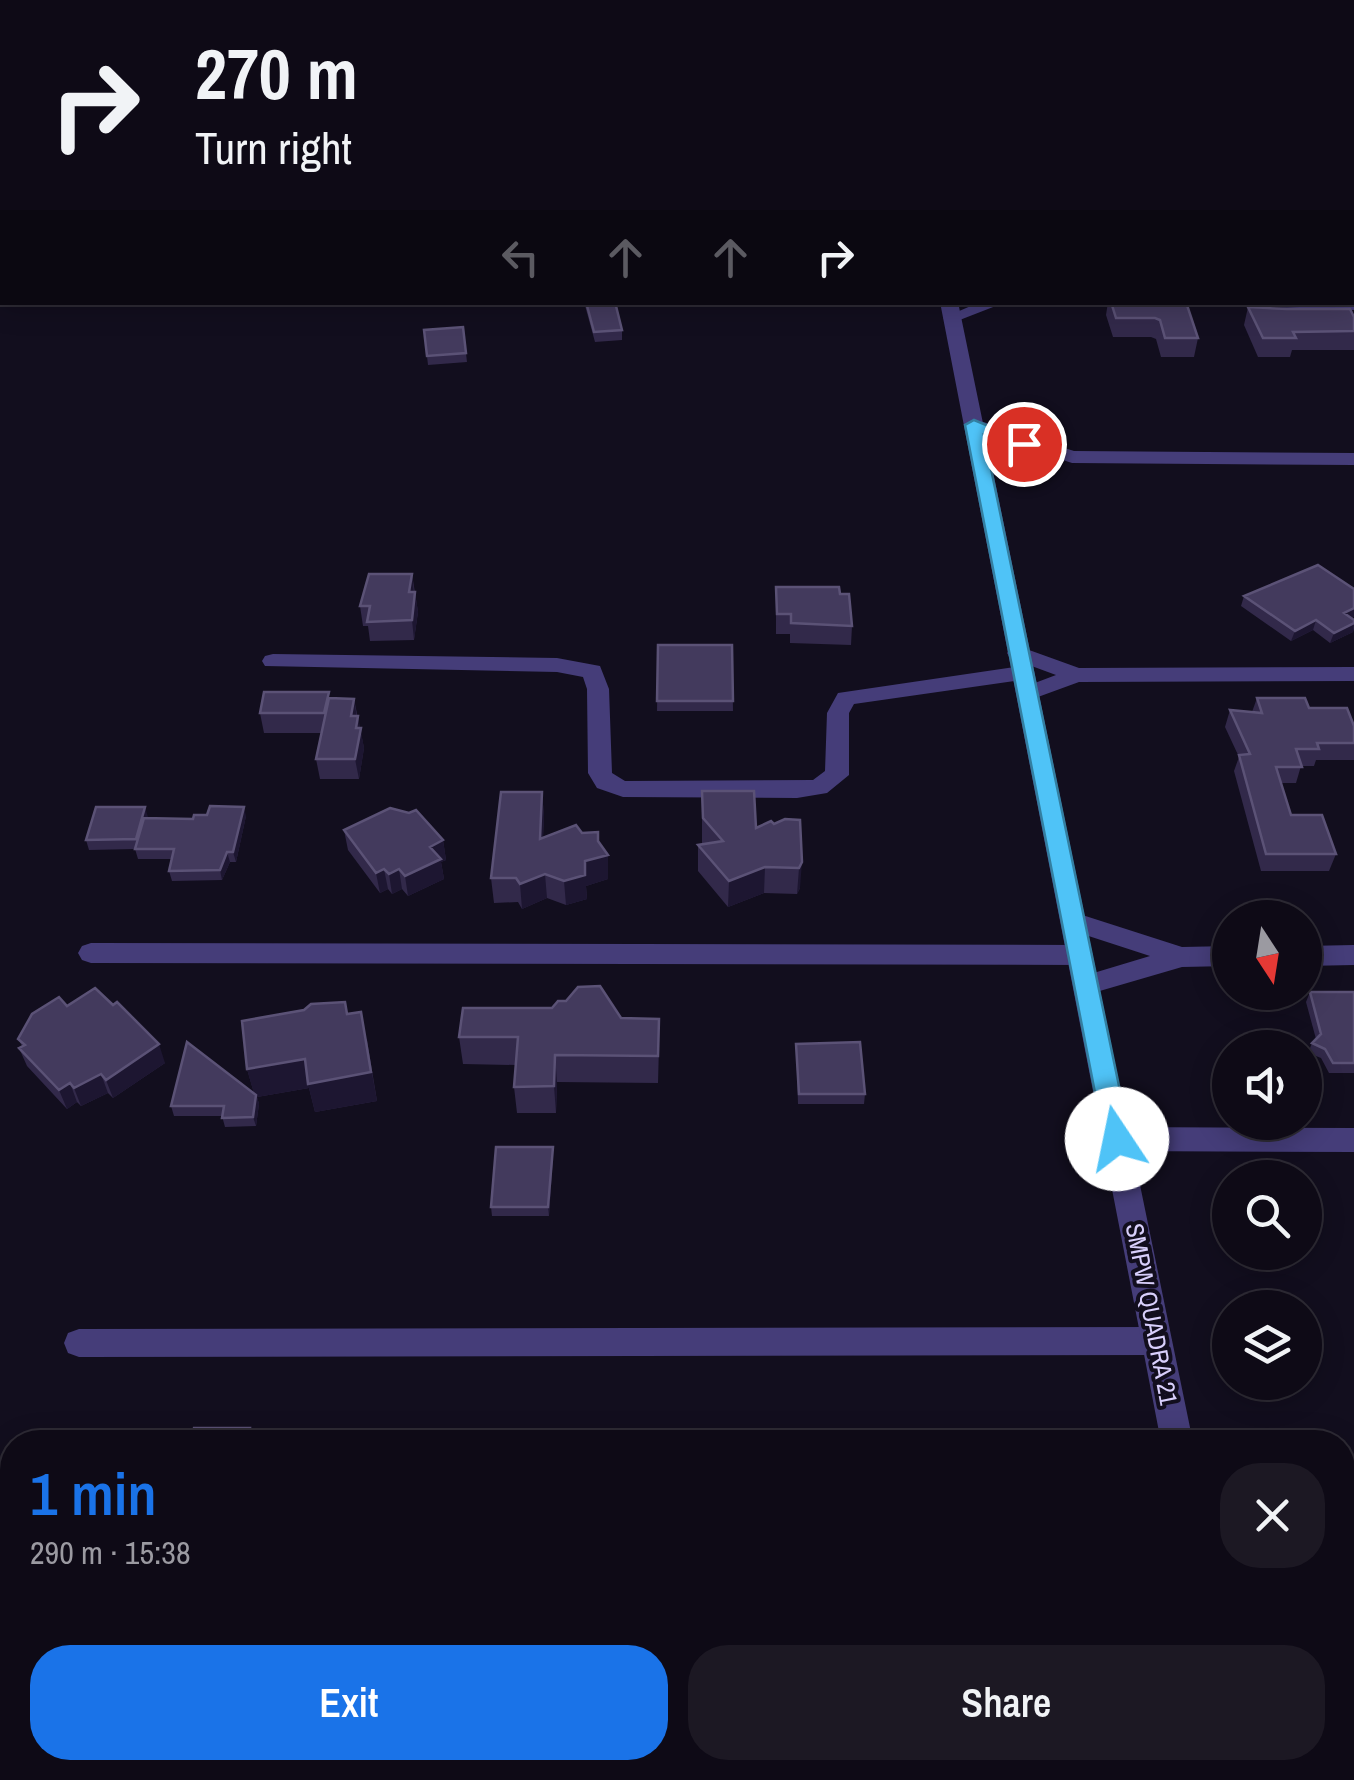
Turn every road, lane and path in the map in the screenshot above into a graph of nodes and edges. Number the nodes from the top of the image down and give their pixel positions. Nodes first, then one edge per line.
1 (980, 305) edge
2 (951, 310) edge
3 (974, 425) junction
4 (1354, 459) edge
5 (273, 661) dead end
6 (1022, 674) junction
7 (1077, 674) junction
8 (1354, 674) edge
9 (1073, 921) junction
10 (91, 954) dead end
11 (1080, 955) junction
12 (1354, 955) edge
13 (1182, 956) junction
14 (1212, 956) edge
15 (1322, 956) edge
16 (1086, 984) junction
17 (1117, 1139) junction
18 (1354, 1140) edge
19 (1157, 1341) junction
20 (78, 1343) dead end
21 (1175, 1430) edge

1 - 2 street
2 - 3 street, SMPW QUADRA 21
3 - 4 street
3 - 6 street, SMPW QUADRA 21
5 - 6 street
6 - 7 street
6 - 7 street
6 - 9 street, SMPW QUADRA 21
7 - 8 street
9 - 11 street, SMPW QUADRA 21
9 - 13 street
10 - 11 street
11 - 16 street, SMPW QUADRA 21
12 - 15 street
13 - 14 street
13 - 16 street
16 - 17 street, SMPW QUADRA 21
17 - 18 street
17 - 19 street, SMPW QUADRA 21
19 - 20 street
19 - 21 street, SMPW QUADRA 21

